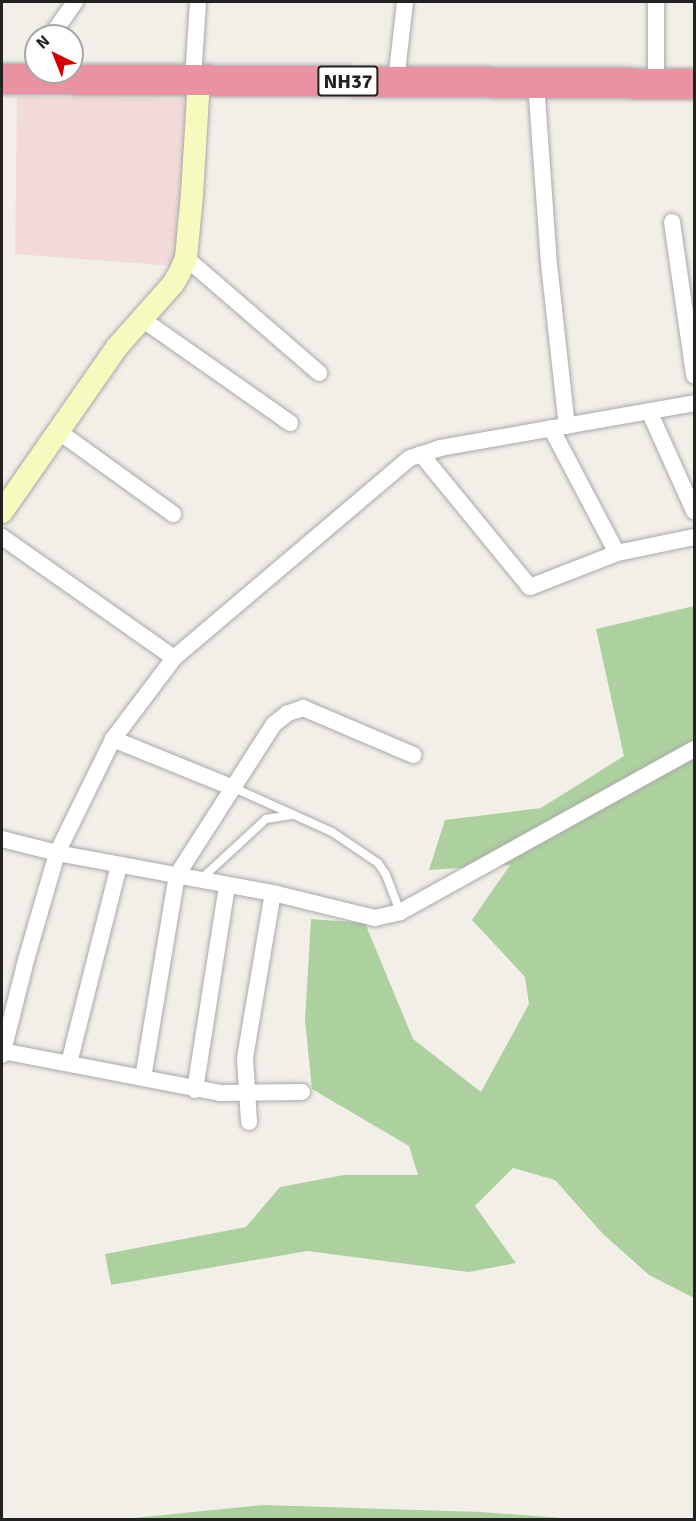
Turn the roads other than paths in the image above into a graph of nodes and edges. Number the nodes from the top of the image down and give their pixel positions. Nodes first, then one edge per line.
1 (75, 2) edge
2 (198, 2) edge
3 (405, 2) edge
4 (656, 2) edge
5 (59, 24) edge
6 (84, 76) edge
7 (24, 77) edge
8 (2, 78) edge
9 (196, 79) junction
10 (396, 81) junction
11 (536, 82) junction
12 (656, 84) junction
13 (694, 84) edge
14 (672, 222) dead end
15 (186, 258) junction
16 (142, 319) junction
17 (319, 373) dead end
18 (694, 375) edge
19 (694, 404) edge
20 (649, 411) junction
21 (290, 423) dead end
22 (559, 427) junction
23 (58, 432) junction
24 (421, 454) junction
25 (694, 511) edge
26 (2, 512) edge
27 (173, 514) dead end
28 (2, 537) edge
29 (694, 537) edge
30 (617, 553) junction
31 (174, 658) junction
32 (113, 739) junction
33 (694, 748) edge
34 (413, 755) dead end
35 (231, 787) junction
36 (290, 815) junction
37 (2, 839) edge
38 (57, 853) junction
39 (120, 865) junction
40 (177, 875) junction
41 (201, 880) junction
42 (227, 885) junction
43 (273, 893) junction
44 (400, 912) junction
45 (2, 1053) edge
46 (69, 1064) junction
47 (143, 1078) junction
48 (195, 1090) junction
49 (302, 1092) dead end
50 (248, 1093) junction
51 (249, 1122) dead end

1 - 5 street
2 - 9 street
3 - 10 street
4 - 12 street
6 - 9 highway, NH37
7 - 8 highway, NH37
9 - 10 highway, NH37
9 - 15 street
10 - 11 highway, NH37
11 - 12 highway, NH37
11 - 22 street
12 - 13 highway, NH37
14 - 18 street
15 - 16 street
15 - 17 street
16 - 21 street
16 - 23 street
19 - 20 street
20 - 22 street
20 - 25 street
22 - 24 street
22 - 30 street
23 - 26 street
23 - 27 street
24 - 30 street
24 - 31 street
28 - 31 street
29 - 30 street
31 - 32 street
32 - 35 street
32 - 38 street
33 - 44 street
34 - 35 street
35 - 36 lane
35 - 40 street
36 - 41 lane
36 - 44 lane
37 - 38 street
38 - 39 street
38 - 45 street
39 - 40 street
39 - 46 street
40 - 41 street
40 - 47 street
41 - 42 street
42 - 43 street
42 - 48 street
43 - 44 street
43 - 50 street
45 - 46 street
46 - 47 street
47 - 48 street
48 - 50 street
49 - 50 street
50 - 51 street

